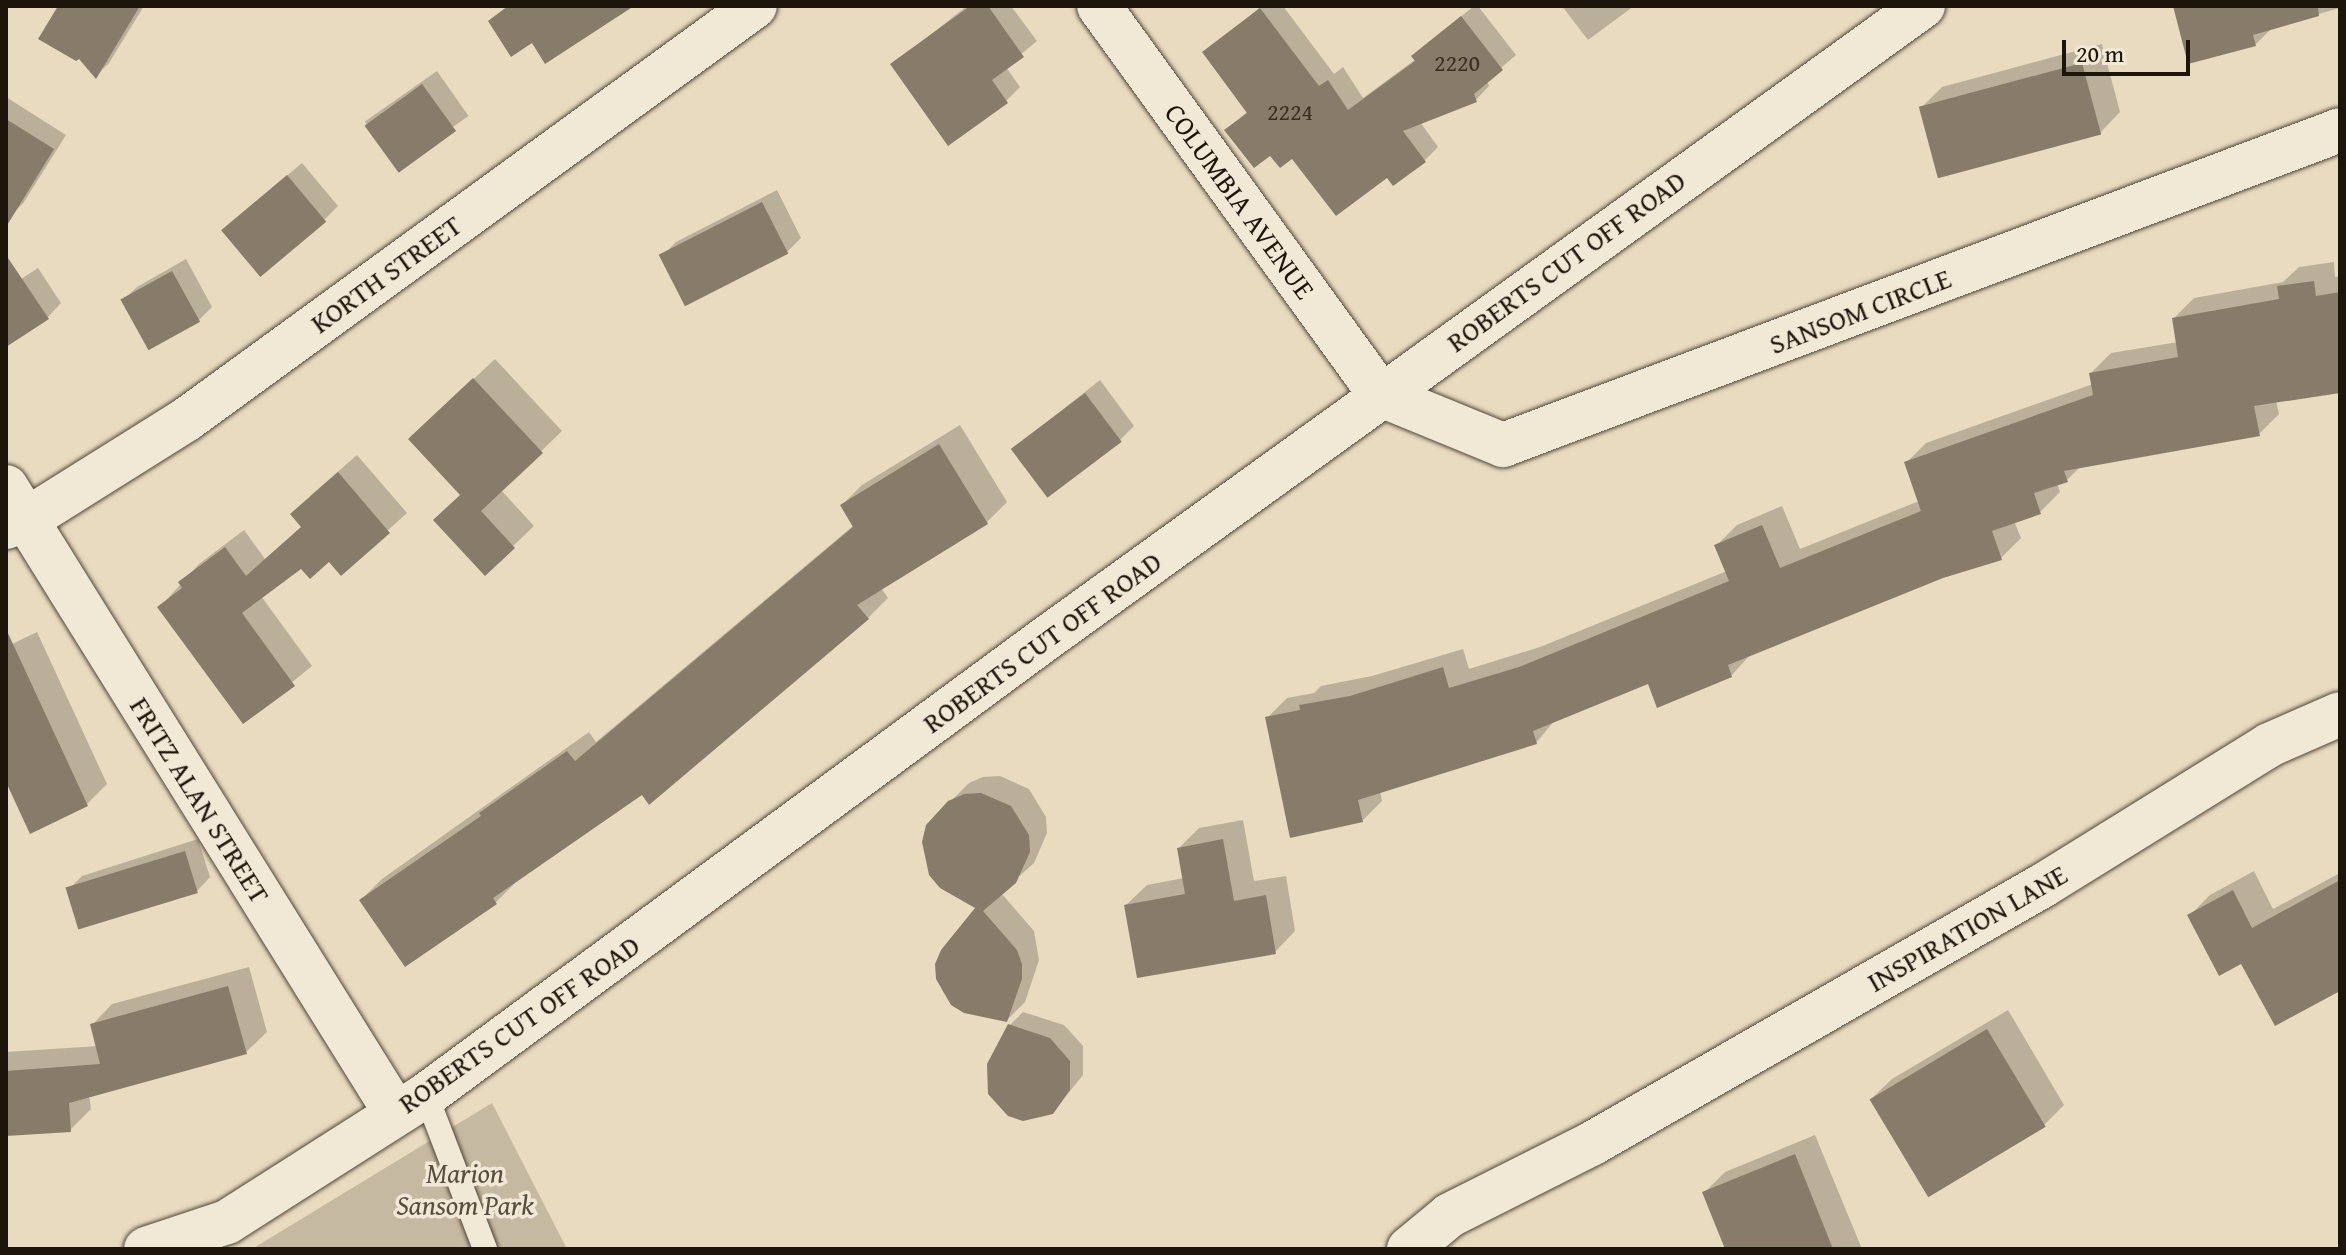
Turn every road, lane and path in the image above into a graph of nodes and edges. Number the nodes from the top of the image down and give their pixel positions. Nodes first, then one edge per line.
1 (755, 6) edge
2 (1099, 6) edge
3 (1923, 6) edge
4 (2340, 130) edge
5 (1381, 395) junction
6 (13, 511) edge
7 (2340, 714) edge
8 (410, 1103) junction
9 (146, 1249) edge
10 (485, 1249) edge
11 (1409, 1249) edge

1 - 6 street, KORTH STREET
2 - 5 street, COLUMBIA AVENUE
3 - 5 street, ROBERTS CUT OFF ROAD
4 - 5 street, SANSOM CIRCLE
5 - 8 street, ROBERTS CUT OFF ROAD
6 - 8 street, FRITZ ALAN STREET
7 - 11 street, INSPIRATION LANE
8 - 9 street, ROBERTS CUT OFF ROAD
8 - 10 lane

